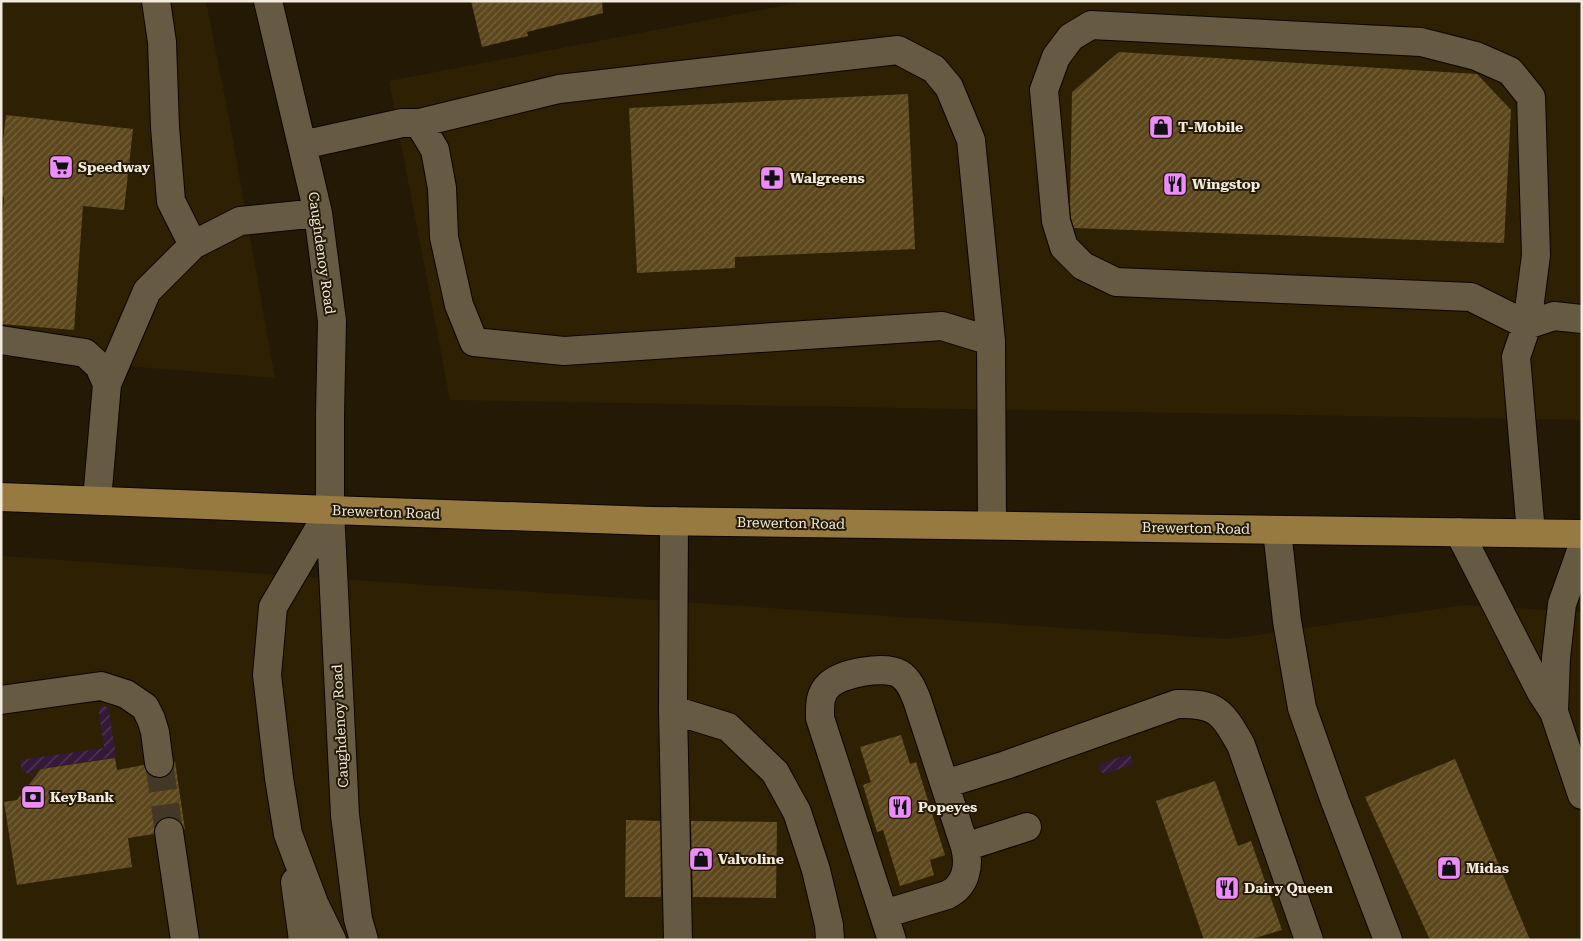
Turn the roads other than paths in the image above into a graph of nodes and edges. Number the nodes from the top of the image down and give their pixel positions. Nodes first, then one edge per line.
1 (156, 1) edge
2 (268, 1) edge
3 (419, 123) junction
4 (302, 145) junction
5 (318, 213) junction
6 (193, 245) junction
7 (1582, 319) edge
8 (1528, 324) junction
9 (1, 340) edge
10 (991, 341) junction
11 (107, 384) junction
12 (1, 497) edge
13 (97, 500) junction
14 (330, 510) junction
15 (674, 521) junction
16 (992, 525) junction
17 (1277, 530) junction
18 (1459, 532) junction
19 (1531, 533) junction
20 (1582, 534) edge
21 (1582, 548) edge
22 (1, 700) edge
23 (672, 710) junction
24 (1554, 712) junction
25 (159, 763) tunnel mouth
26 (945, 784) junction
27 (1582, 795) edge
28 (1027, 827) dead end
29 (169, 832) tunnel mouth
30 (288, 834) junction
31 (965, 847) junction
32 (884, 914) junction
33 (185, 940) edge
34 (303, 940) edge
35 (332, 940) edge
36 (364, 940) edge
37 (678, 940) edge
38 (830, 940) edge
39 (892, 940) edge
40 (1309, 940) edge
41 (1388, 940) edge

1 - 6 street
2 - 4 street, Caughdenoy Road
3 - 4 street
3 - 10 street
3 - 10 street
4 - 5 street, Caughdenoy Road
5 - 6 street
5 - 14 street, Caughdenoy Road
6 - 11 street
7 - 8 street
8 - 8 street
8 - 19 street
9 - 11 street
10 - 16 street
11 - 13 street
12 - 13 main road, Brewerton Road
13 - 14 main road, Brewerton Road
14 - 15 main road, Brewerton Road
14 - 30 street
14 - 36 street, Caughdenoy Road
15 - 16 main road, Brewerton Road
15 - 23 street
16 - 17 main road, Brewerton Road
17 - 18 main road, Brewerton Road
17 - 41 street
18 - 19 main road, Brewerton Road
18 - 24 street
19 - 20 main road, Brewerton Road
21 - 24 street
22 - 25 street
23 - 37 street
23 - 38 street
24 - 27 street
26 - 31 street
26 - 32 street
26 - 40 street
28 - 31 street
29 - 33 street
30 - 34 street
30 - 35 street
31 - 32 street
32 - 39 street

